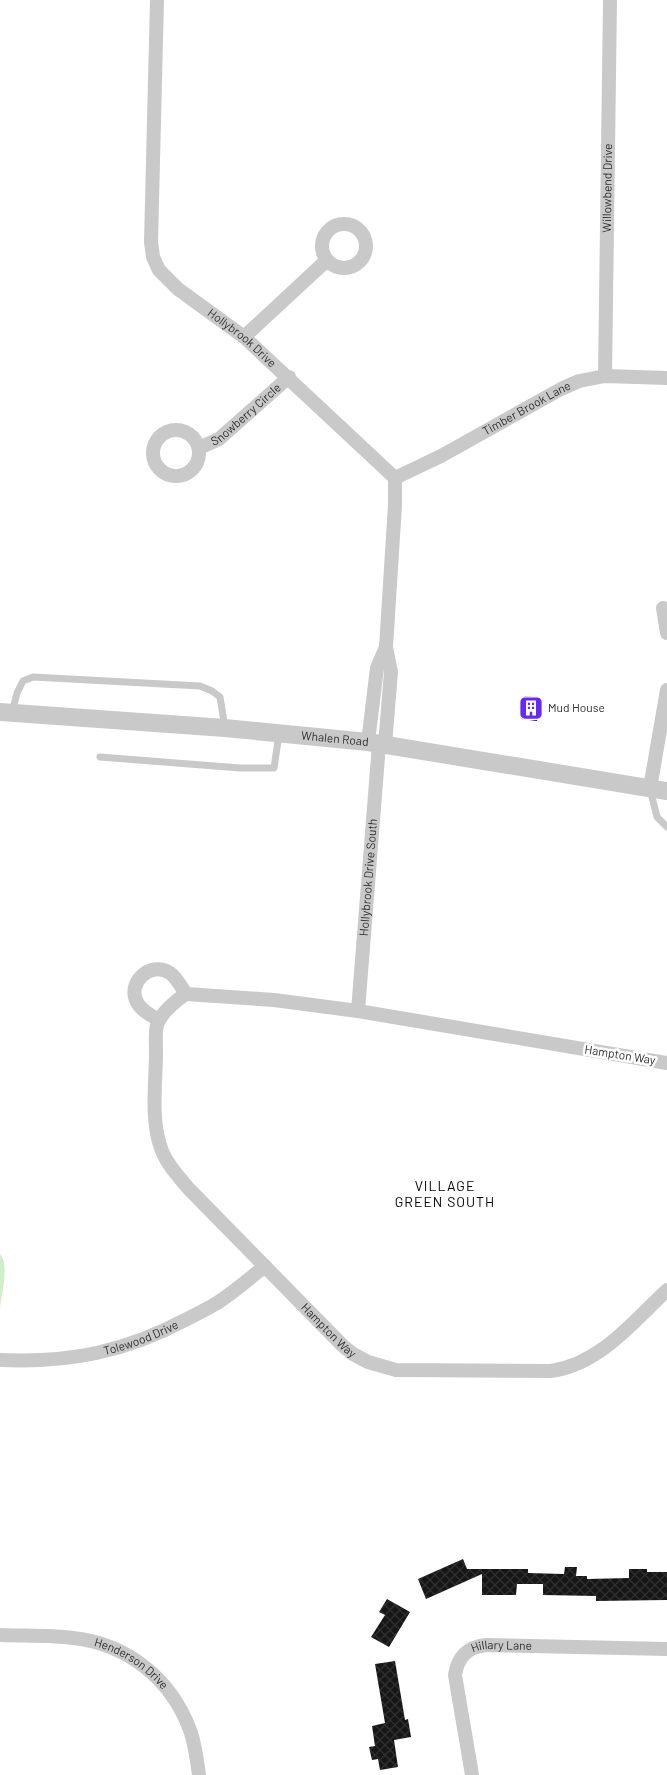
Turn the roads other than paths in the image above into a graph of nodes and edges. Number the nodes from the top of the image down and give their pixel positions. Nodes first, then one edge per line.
1 (158, 0) edge
2 (610, 0) edge
3 (327, 260) dead end
4 (244, 337) junction
5 (605, 376) junction
6 (288, 378) junction
7 (667, 378) edge
8 (199, 448) dead end
9 (395, 478) junction
10 (663, 608) dead end
11 (667, 633) edge
12 (667, 690) edge
13 (6, 713) edge
14 (225, 728) junction
15 (279, 734) junction
16 (378, 744) junction
17 (100, 757) dead end
18 (658, 790) edge
19 (667, 827) edge
20 (186, 994) junction
21 (358, 1011) junction
22 (160, 1020) junction
23 (667, 1063) edge
24 (265, 1266) junction
25 (667, 1290) edge
26 (0, 1360) edge
27 (0, 1635) edge
28 (667, 1649) edge
29 (200, 1775) edge
30 (472, 1775) edge

1 - 4 street, Hollybrook Drive
2 - 5 street, Willowbend Drive
3 - 4 street
4 - 6 street, Hollybrook Drive
5 - 7 street, Timber Brook Lane
5 - 9 street, Timber Brook Lane
6 - 8 street, Snowberry Circle
6 - 9 street, Hollybrook Drive
9 - 16 street
10 - 11 street
12 - 18 street
13 - 14 street, Whalen Road
13 - 14 lane
14 - 15 street, Whalen Road
15 - 16 street, Whalen Road
15 - 17 lane
16 - 18 street, Whalen Road
16 - 21 street, Hollybrook Drive South
18 - 19 lane
20 - 21 street, Hampton Way
20 - 22 street
20 - 22 street
21 - 23 street, Hampton Way
22 - 24 street, Hampton Way
24 - 25 street, Hampton Way
24 - 26 street, Tolewood Drive
27 - 29 street, Henderson Drive
28 - 30 street, Hillary Lane

